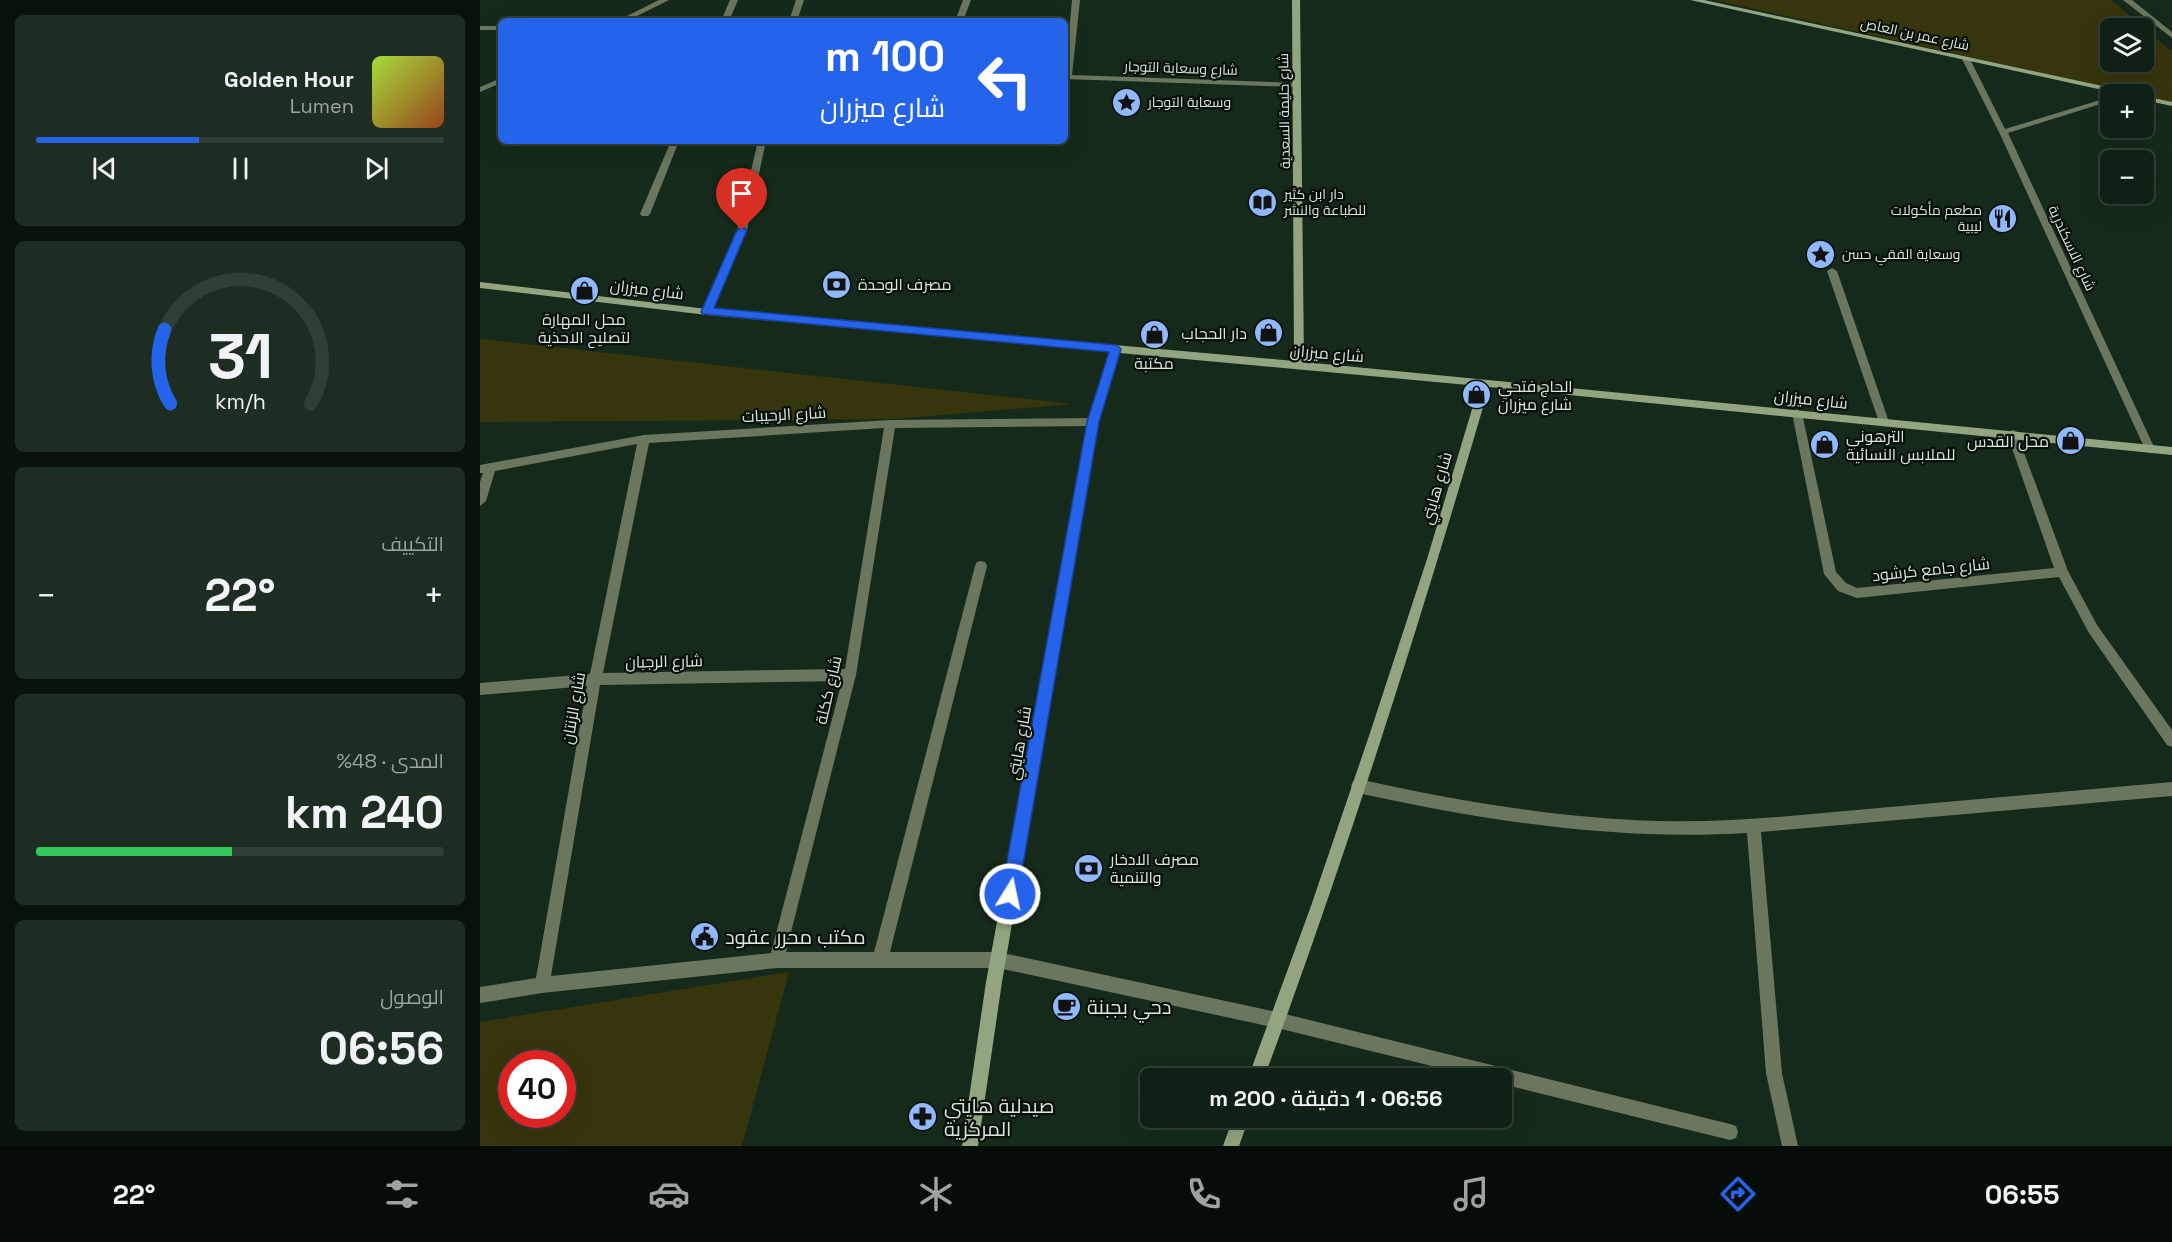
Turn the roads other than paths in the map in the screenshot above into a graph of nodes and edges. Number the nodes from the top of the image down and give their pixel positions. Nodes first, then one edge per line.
1 (665, 0) edge
2 (734, 0) edge
3 (800, 0) edge
4 (967, 0) edge
5 (1076, 0) edge
6 (1296, 0) edge
7 (1694, 0) edge
8 (2127, 0) edge
9 (627, 18) edge
10 (726, 18) edge
11 (794, 18) edge
12 (960, 18) edge
13 (480, 28) edge
14 (498, 28) edge
15 (2172, 36) edge
16 (1966, 59) junction
17 (1068, 68) edge
18 (1068, 77) edge
19 (498, 81) edge
20 (1297, 85) junction
21 (2100, 88) edge
22 (480, 90) edge
23 (2154, 100) edge
24 (2100, 102) edge
25 (2172, 104) edge
26 (2003, 132) junction
27 (674, 144) edge
28 (761, 144) edge
29 (645, 214) dead end
30 (1832, 271) dead end
31 (480, 285) edge
32 (707, 312) junction
33 (1116, 349) junction
34 (1299, 365) junction
35 (1485, 383) junction
36 (1797, 413) junction
37 (1093, 422) junction
38 (1884, 422) junction
39 (890, 424) junction
40 (2012, 434) junction
41 (644, 439) junction
42 (2150, 449) junction
43 (2172, 451) edge
44 (485, 468) edge
45 (480, 501) edge
46 (981, 566) dead end
47 (2062, 572) junction
48 (850, 675) junction
49 (595, 679) junction
50 (480, 688) edge
51 (2172, 741) edge
52 (1358, 786) junction
53 (2172, 789) edge
54 (1754, 826) junction
55 (777, 960) junction
56 (880, 960) junction
57 (998, 960) junction
58 (542, 985) junction
59 (480, 995) edge
60 (1278, 1020) junction
61 (1260, 1068) edge
62 (1237, 1128) edge
63 (1730, 1132) dead end
64 (970, 1146) edge
65 (1231, 1146) edge
66 (1790, 1146) edge

1 - 9 street
2 - 10 street
3 - 11 street
4 - 12 street
5 - 17 street
6 - 20 street, شارع حليمة السعدية
7 - 16 street, شارع عمر بن العاص
8 - 15 street
13 - 14 street
16 - 21 street, شارع عمر بن العاص
16 - 26 street, شارع الاسكندرية
18 - 20 street, شارع وسعاية التوجار
19 - 22 street
20 - 34 street, شارع حليمة السعدية
23 - 25 street
24 - 26 street
26 - 42 street, شارع الاسكندرية
27 - 29 street
28 - 32 street
30 - 38 street
31 - 32 street, شارع ميزران
32 - 33 street, شارع ميزران
33 - 34 street, شارع ميزران
33 - 37 street, شارع هايتي
34 - 35 street, شارع ميزران
35 - 36 street, شارع ميزران
35 - 52 street, شارع هايتي
36 - 38 street, شارع ميزران
36 - 47 street, شارع جامع كرشود
37 - 39 street, شارع الرحيبات
37 - 57 street, شارع هايتي
38 - 40 street, شارع ميزران
39 - 41 street, شارع الرحيبات
39 - 48 street, شارع ككلة
40 - 42 street, شارع ميزران
40 - 47 street
41 - 44 street, شارع الرحيبات
41 - 49 street, شارع الزنتان
42 - 43 street, شارع ميزران
44 - 45 street
46 - 56 street
47 - 51 street
48 - 49 street, شارع الرجبان
48 - 55 street, شارع ككلة
49 - 50 street, شارع الرجبان
49 - 58 street, شارع الزنتان
52 - 54 street
52 - 60 street, شارع هايتي
53 - 54 street
54 - 66 street
55 - 56 street
55 - 58 street
56 - 57 street
57 - 60 street
57 - 64 street, شارع هايتي
58 - 59 street
60 - 61 street, شارع هايتي
60 - 63 street
62 - 65 street

